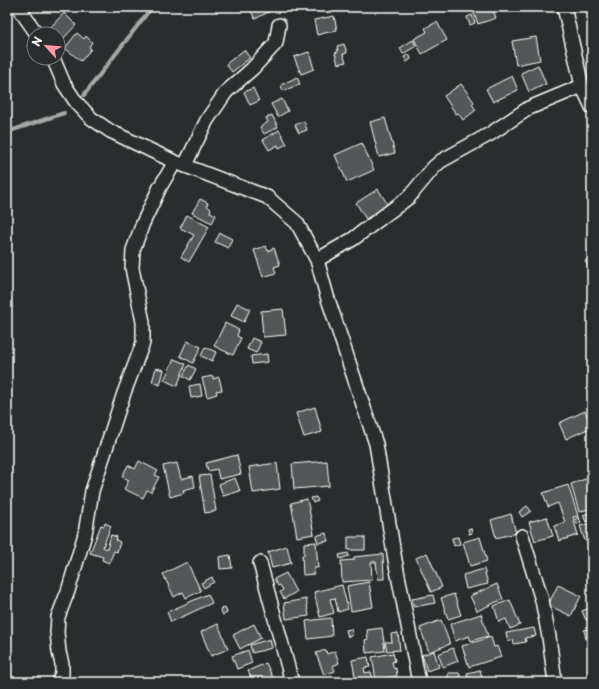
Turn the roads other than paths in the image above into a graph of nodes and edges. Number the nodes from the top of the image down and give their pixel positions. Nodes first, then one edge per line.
1 (18, 7) edge
2 (564, 7) edge
3 (279, 24) dead end
4 (31, 26) edge
5 (56, 66) edge
6 (582, 86) junction
7 (592, 107) edge
8 (180, 163) junction
9 (316, 260) junction
10 (522, 536) dead end
11 (260, 563) dead end
12 (58, 682) edge
13 (292, 682) edge
14 (419, 682) edge
15 (555, 682) edge

1 - 4 street
2 - 6 street
3 - 8 street
5 - 8 street
6 - 7 street
6 - 9 street
8 - 9 street
8 - 12 street
9 - 14 street
10 - 15 street
11 - 13 street

